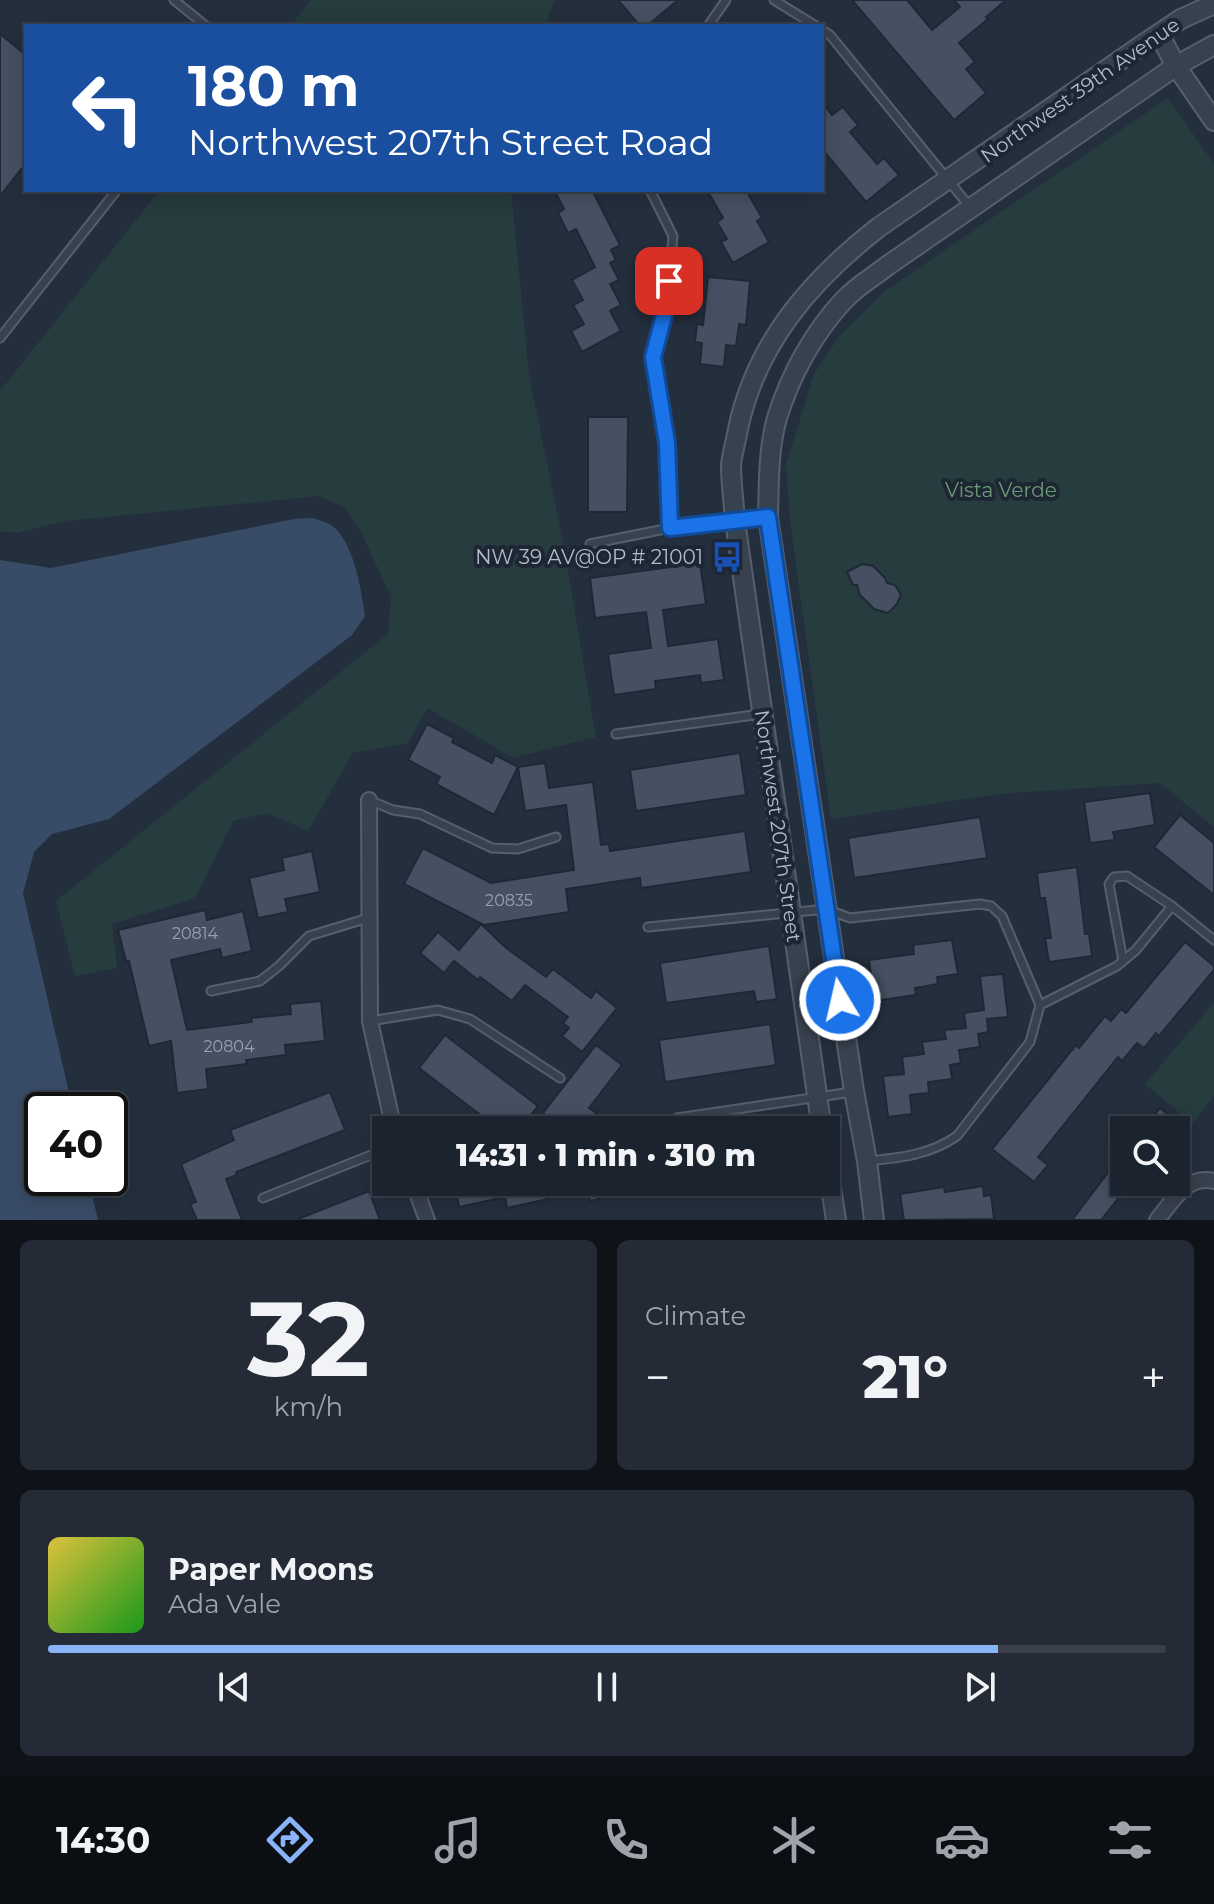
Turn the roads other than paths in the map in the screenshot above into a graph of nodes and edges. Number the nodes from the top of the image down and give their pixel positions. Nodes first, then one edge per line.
1 (174, 0) edge
2 (726, 0) edge
3 (774, 0) edge
4 (1214, 4) edge
5 (204, 24) edge
6 (709, 24) edge
7 (813, 24) edge
8 (824, 31) edge
9 (1159, 34) junction
10 (1214, 45) edge
11 (1176, 66) junction
12 (1214, 121) edge
13 (948, 181) junction
14 (115, 192) edge
15 (651, 192) edge
16 (971, 209) junction
17 (0, 338) edge
18 (768, 517) junction
19 (735, 521) junction
20 (670, 528) junction
21 (590, 544) dead end
22 (761, 714) junction
23 (616, 734) dead end
24 (369, 800) joint
25 (556, 837) dead end
26 (1172, 906) junction
27 (826, 909) junction
28 (791, 913) junction
29 (368, 918) junction
30 (648, 927) dead end
31 (1214, 940) edge
32 (1123, 961) junction
33 (211, 991) dead end
34 (1040, 1005) junction
35 (370, 1021) junction
36 (560, 1078) dead end
37 (854, 1091) junction
38 (817, 1097) junction
39 (391, 1116) edge
40 (690, 1116) edge
41 (820, 1116) edge
42 (372, 1155) edge
43 (867, 1161) junction
44 (1210, 1180) edge
45 (418, 1196) edge
46 (832, 1196) edge
47 (263, 1198) dead end
48 (427, 1220) edge
49 (836, 1220) edge
50 (874, 1220) edge
51 (1157, 1220) edge

1 - 5 lane
2 - 6 lane
3 - 7 lane
4 - 9 street, Northwest 39th Avenue
8 - 13 lane
9 - 11 street
9 - 13 street, Northwest 39th Avenue
10 - 11 street, Northwest 39th Avenue
11 - 12 street
11 - 16 street, Northwest 39th Avenue
13 - 16 lane
13 - 19 street, Northwest 39th Avenue
14 - 17 lane
15 - 20 lane
16 - 18 street, Northwest 39th Avenue
18 - 19 lane
18 - 27 street, Northwest 207th Street
19 - 20 lane
19 - 22 street, Northwest 207th Street
20 - 21 lane
22 - 23 lane
22 - 28 street, Northwest 207th Street
24 - 25 lane
24 - 29 street
26 - 31 lane
26 - 32 lane
26 - 32 lane
27 - 28 lane
27 - 34 lane
27 - 37 street, Northwest 207th Street
28 - 30 lane
28 - 38 street, Northwest 207th Street
29 - 33 lane
29 - 35 street
32 - 34 lane
34 - 43 lane
35 - 36 lane
35 - 39 street
37 - 38 lane
37 - 43 street, Northwest 207th Street
38 - 40 lane
38 - 41 street, Northwest 207th Street
42 - 47 lane
43 - 50 street, Northwest 207th Street
44 - 51 street
45 - 48 street
46 - 49 street

